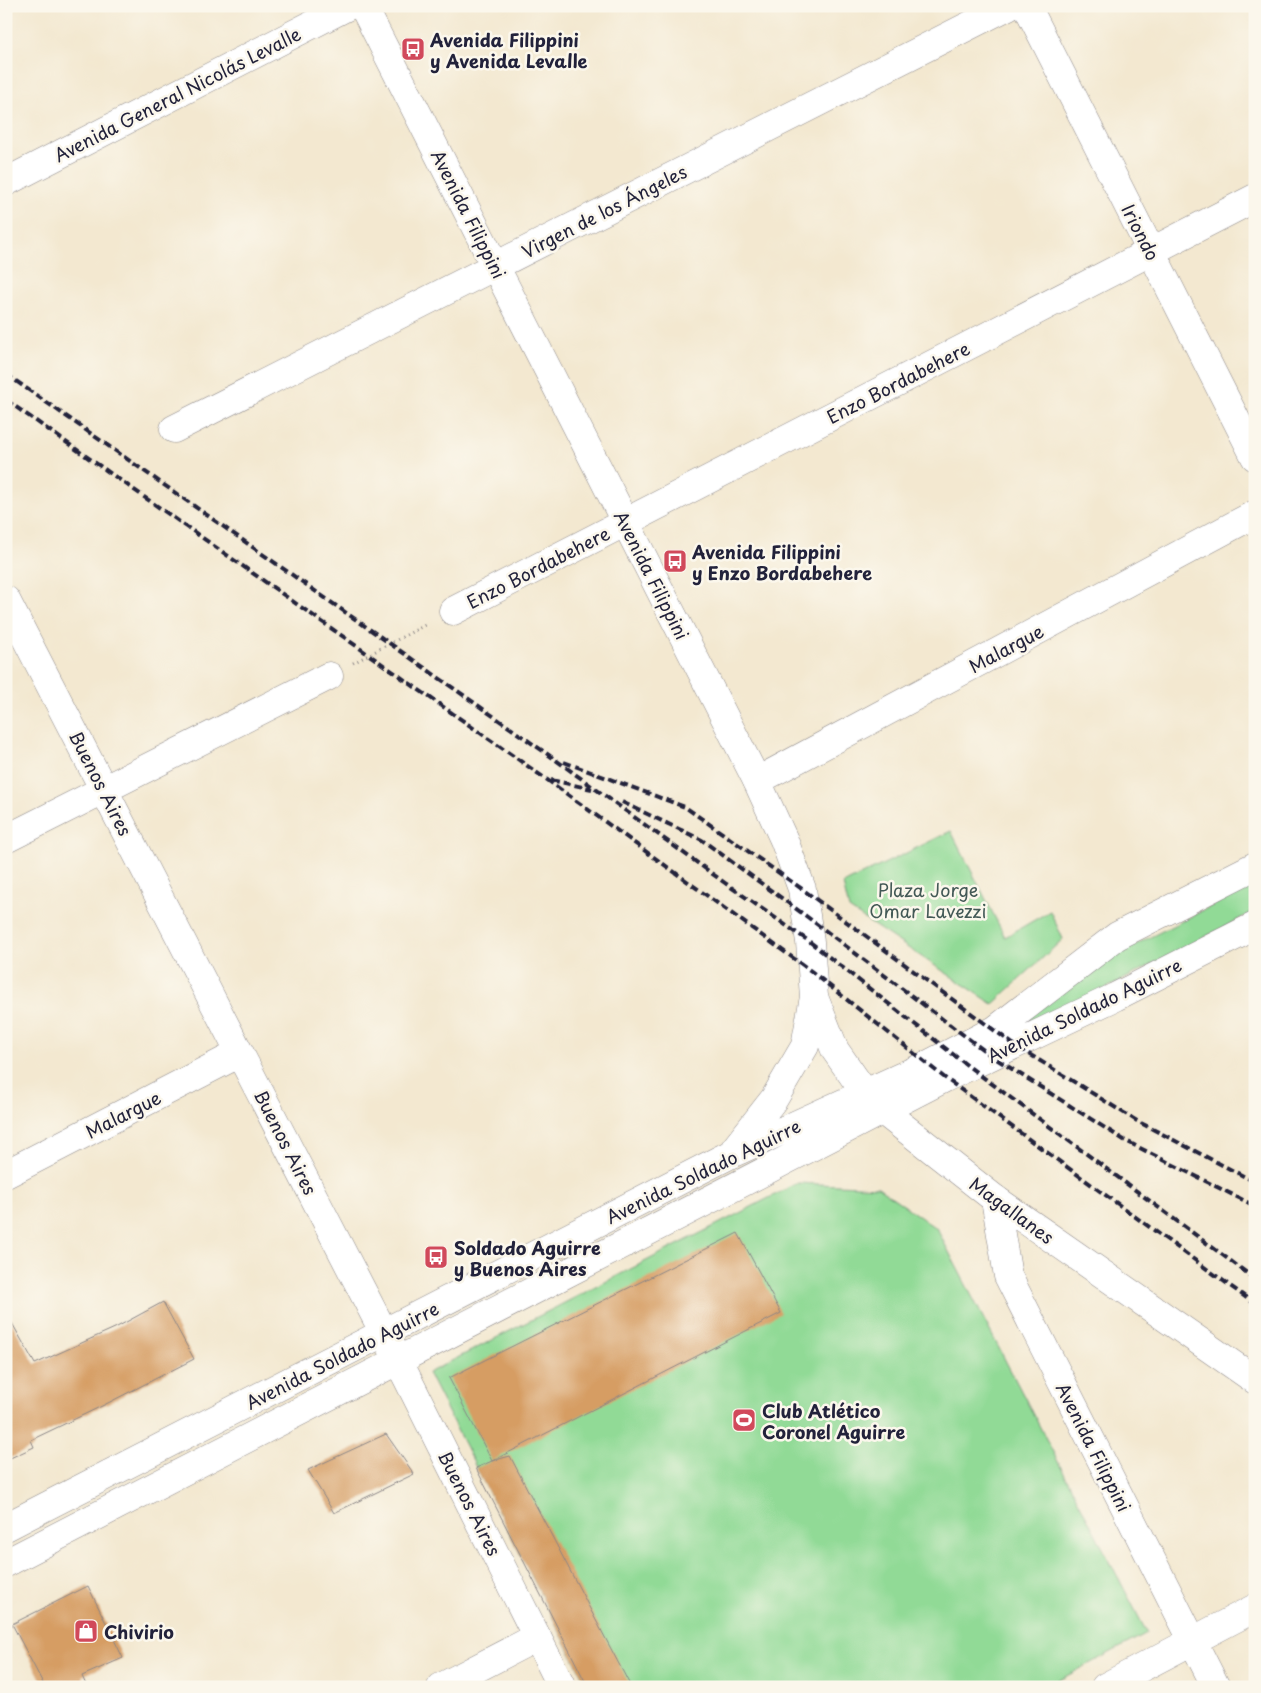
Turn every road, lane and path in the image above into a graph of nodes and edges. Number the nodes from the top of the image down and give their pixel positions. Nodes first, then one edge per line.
1 (348, 6) edge
2 (363, 6) edge
3 (1008, 6) edge
4 (1027, 6) edge
5 (6, 182) edge
6 (1255, 198) edge
7 (1151, 252) junction
8 (495, 266) junction
9 (174, 429) dead end
10 (1255, 457) edge
11 (1255, 514) edge
12 (626, 522) junction
13 (6, 600) edge
14 (452, 612) joint
15 (329, 676) joint
16 (757, 781) junction
17 (104, 789) junction
18 (6, 839) edge
19 (1255, 866) edge
20 (1255, 926) edge
21 (814, 997) junction
22 (240, 1053) junction
23 (874, 1102) junction
24 (731, 1154) junction
25 (6, 1174) edge
26 (995, 1199) junction
27 (384, 1333) junction
28 (399, 1360) junction
29 (1255, 1380) edge
30 (6, 1527) edge
31 (6, 1563) edge
32 (1255, 1608) edge
33 (537, 1637) junction
34 (1193, 1641) junction
35 (441, 1687) edge
36 (562, 1687) edge
37 (1105, 1687) edge
38 (1216, 1687) edge

1 - 5 street, Avenida General Nicolás Levalle
2 - 8 street, Avenida Filippini
3 - 8 street, Virgen de los Ángeles
4 - 7 street, Iriondo
6 - 7 street, Enzo Bordabehere
7 - 10 street, Iriondo
7 - 12 street, Enzo Bordabehere
8 - 9 street, Virgen de los Ángeles
8 - 12 street, Avenida Filippini
11 - 16 street, Malargue
12 - 14 street, Enzo Bordabehere
12 - 16 street, Avenida Filippini
13 - 17 street, Buenos Aires
14 - 15 path, Enzo Bordabehere
15 - 17 street
16 - 21 street, Avenida Filippini
17 - 18 street
17 - 22 street, Buenos Aires
19 - 23 street, Avenida Soldado Aguirre
20 - 23 street, Avenida Soldado Aguirre
21 - 23 street, Magallanes
21 - 24 street, Avenida Filippini
22 - 25 street, Malargue
22 - 27 street, Buenos Aires
23 - 24 street, Avenida Soldado Aguirre
23 - 26 street, Magallanes
23 - 28 street, Avenida Soldado Aguirre
24 - 27 street, Avenida Soldado Aguirre
26 - 29 street, Magallanes
26 - 34 street, Avenida Filippini
27 - 28 street, Buenos Aires
27 - 30 street, Avenida Soldado Aguirre
28 - 31 street, Avenida Soldado Aguirre
28 - 33 street, Buenos Aires
32 - 34 street
33 - 35 street
33 - 36 street, Buenos Aires
34 - 37 street
34 - 38 street, Avenida Filippini

